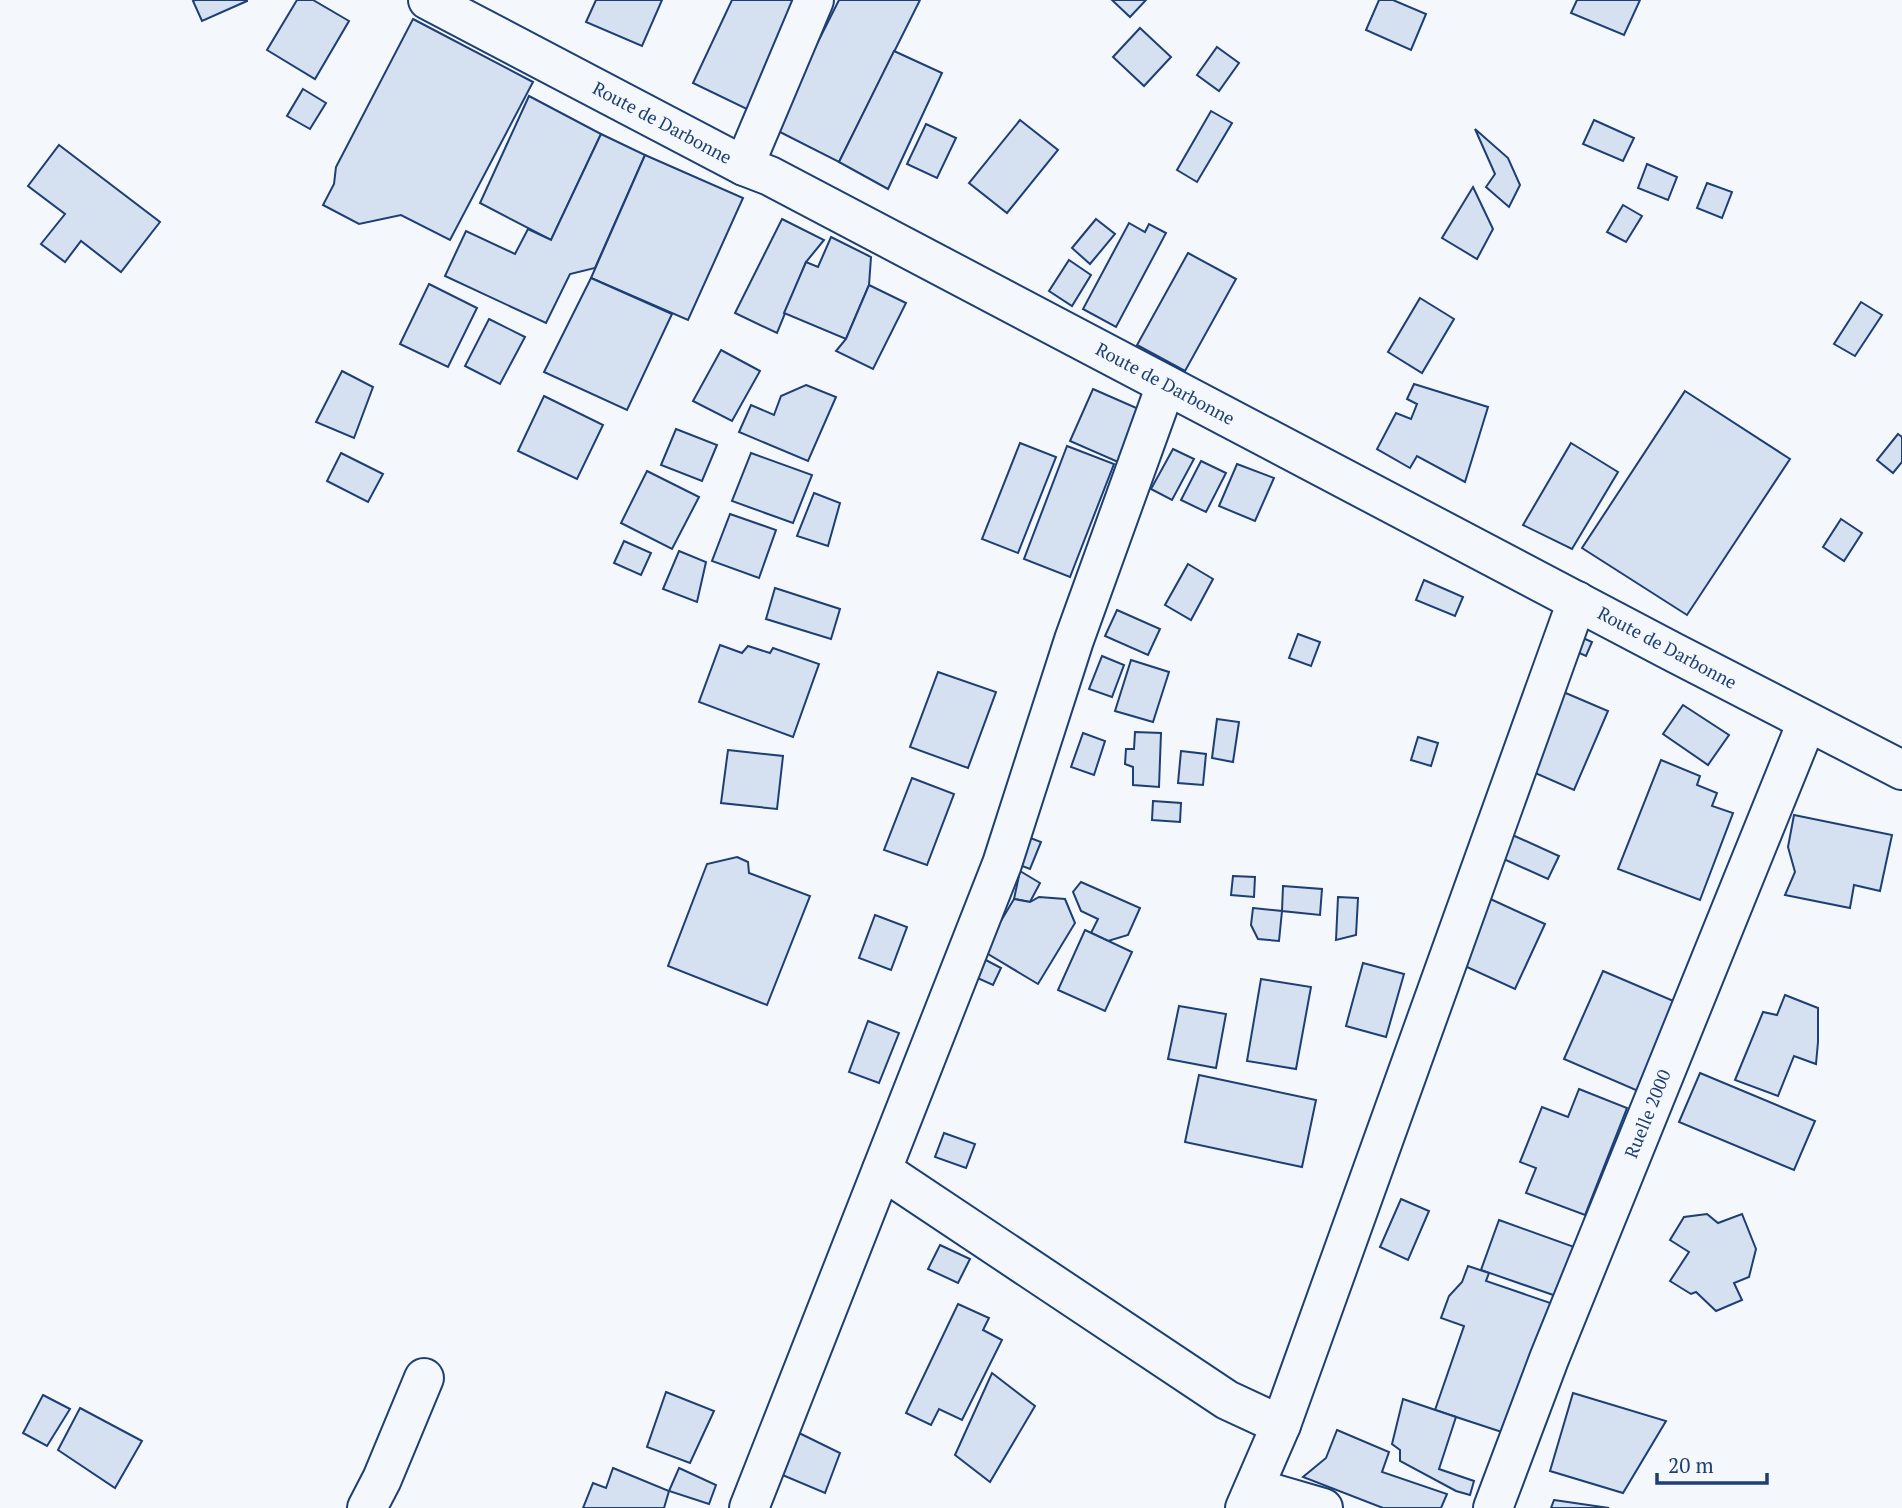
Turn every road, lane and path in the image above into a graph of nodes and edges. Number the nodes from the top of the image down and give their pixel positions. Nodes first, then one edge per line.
1 (428, 0) edge
2 (814, 0) edge
3 (744, 166) junction
4 (1166, 385) junction
5 (1577, 601) junction
6 (1807, 722) junction
7 (1902, 769) edge
8 (882, 1170) junction
9 (424, 1378) dead end
10 (1281, 1425) junction
11 (1250, 1498) edge
12 (367, 1508) edge
13 (749, 1508) edge
14 (1323, 1508) edge
15 (1493, 1508) edge

1 - 3 street, Route de Darbonne
2 - 3 street
3 - 4 street, Route de Darbonne
4 - 5 street, Route de Darbonne
4 - 8 street
5 - 6 street, Route de Darbonne
5 - 10 street
6 - 7 street, Route de Darbonne
6 - 15 street, Ruelle 2000
8 - 10 street
8 - 13 street
9 - 12 street
10 - 11 street
11 - 14 street

